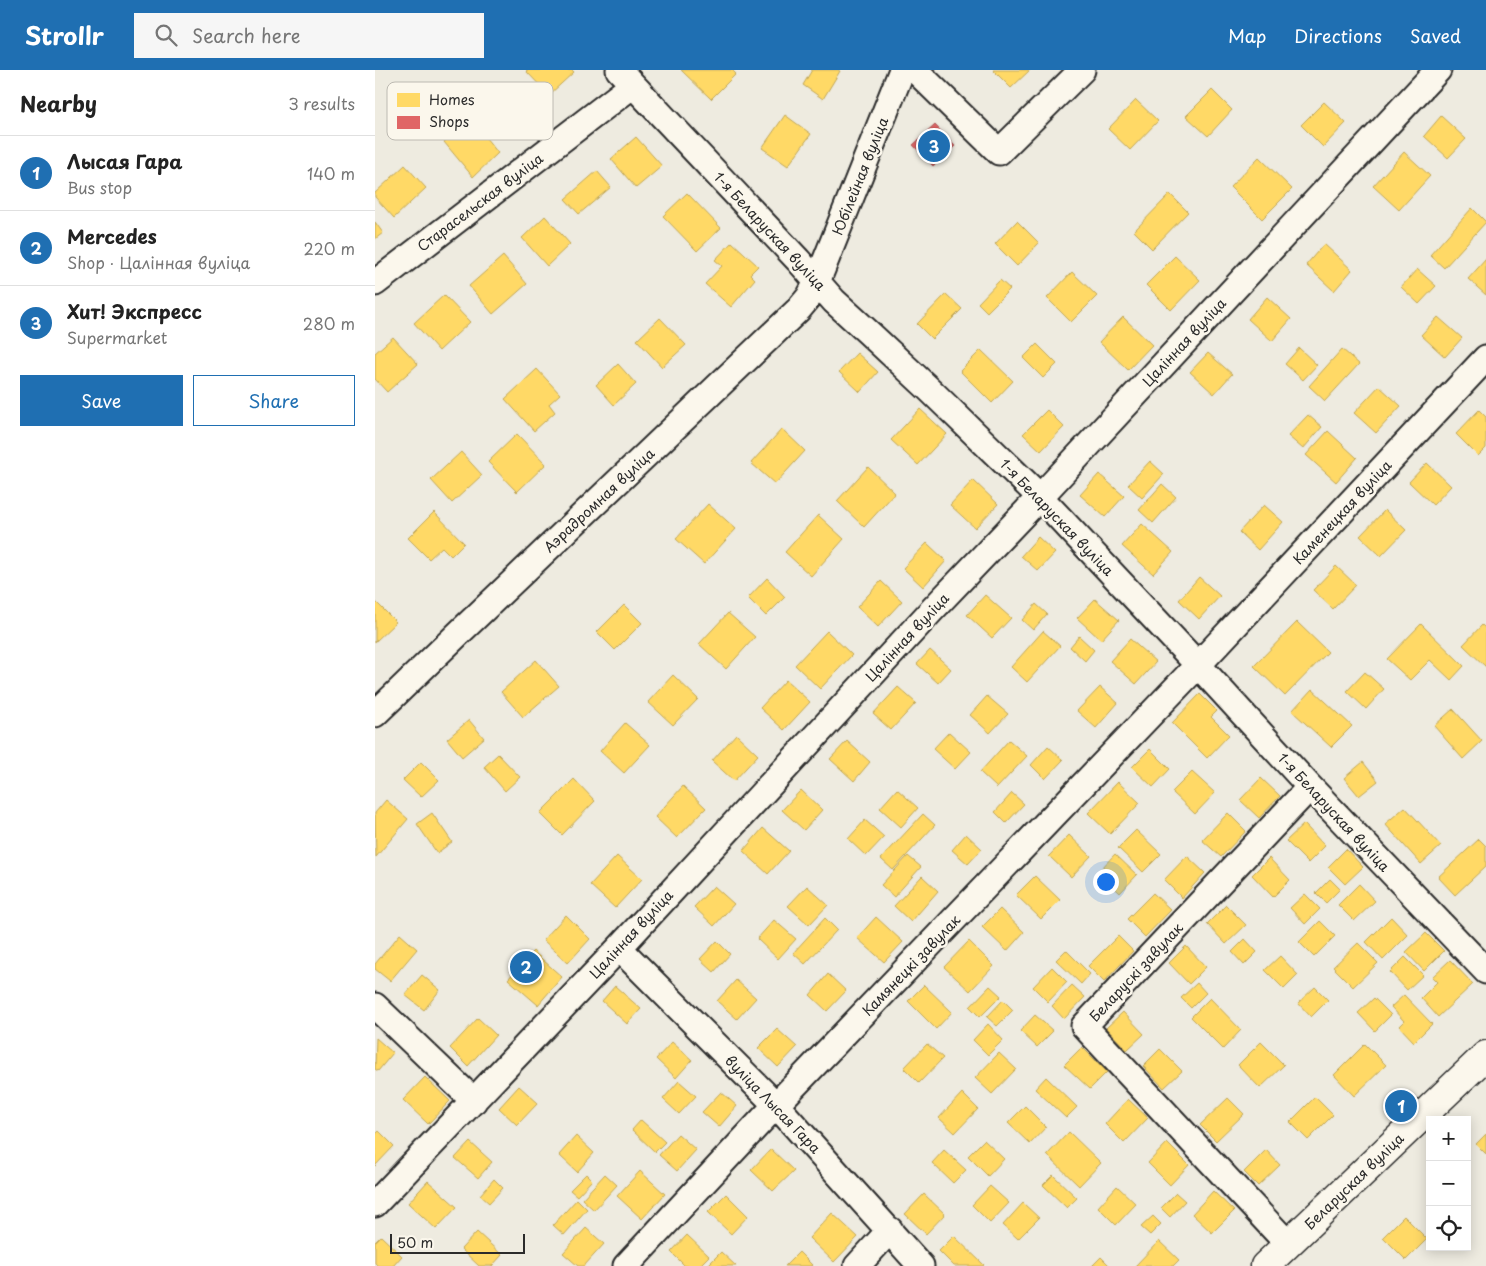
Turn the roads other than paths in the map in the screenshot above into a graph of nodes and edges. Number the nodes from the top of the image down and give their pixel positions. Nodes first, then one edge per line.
1 (902, 70) edge
2 (915, 70) edge
3 (1082, 70) edge
4 (1438, 70) edge
5 (626, 77) edge
6 (553, 137) edge
7 (549, 140) edge
8 (817, 282) junction
9 (375, 283) edge
10 (1486, 358) edge
11 (1039, 496) junction
12 (1198, 665) junction
13 (375, 714) edge
14 (1310, 787) junction
15 (619, 948) junction
16 (1486, 971) edge
17 (375, 1006) edge
18 (1486, 1055) edge
19 (474, 1101) junction
20 (776, 1105) junction
21 (375, 1204) edge
22 (889, 1230) junction
23 (1288, 1244) junction
24 (626, 1266) edge
25 (857, 1266) edge
26 (921, 1266) edge
27 (1265, 1266) edge

1 - 8 street, Юбілейная вуліца
2 - 3 street
4 - 11 street, Цалінная вуліца
5 - 6 street, Старасельская вуліца
5 - 8 street, 1-я Беларуская вуліца
7 - 9 street, Старасельская вуліца
8 - 11 street, 1-я Беларуская вуліца
8 - 13 street, Аэрадромная вуліца
10 - 12 street, Каменецкая вуліца
11 - 12 street, 1-я Беларуская вуліца
11 - 15 street, Цалінная вуліца
12 - 14 street, 1-я Беларуская вуліца
12 - 20 street, Камянецкі завулак
14 - 16 street, 1-я Беларуская вуліца
14 - 23 street, Беларускі завулак
15 - 19 street, Цалінная вуліца
15 - 20 street, вуліца Лысая Гара
17 - 19 street
18 - 23 main road, Беларуская вуліца
19 - 21 street, Цалінная вуліца
20 - 22 street, вуліца Лысая Гара
20 - 24 street, Камянецкі завулак
22 - 25 street
22 - 26 street, вуліца Лысая Гара
23 - 27 main road, Беларуская вуліца

